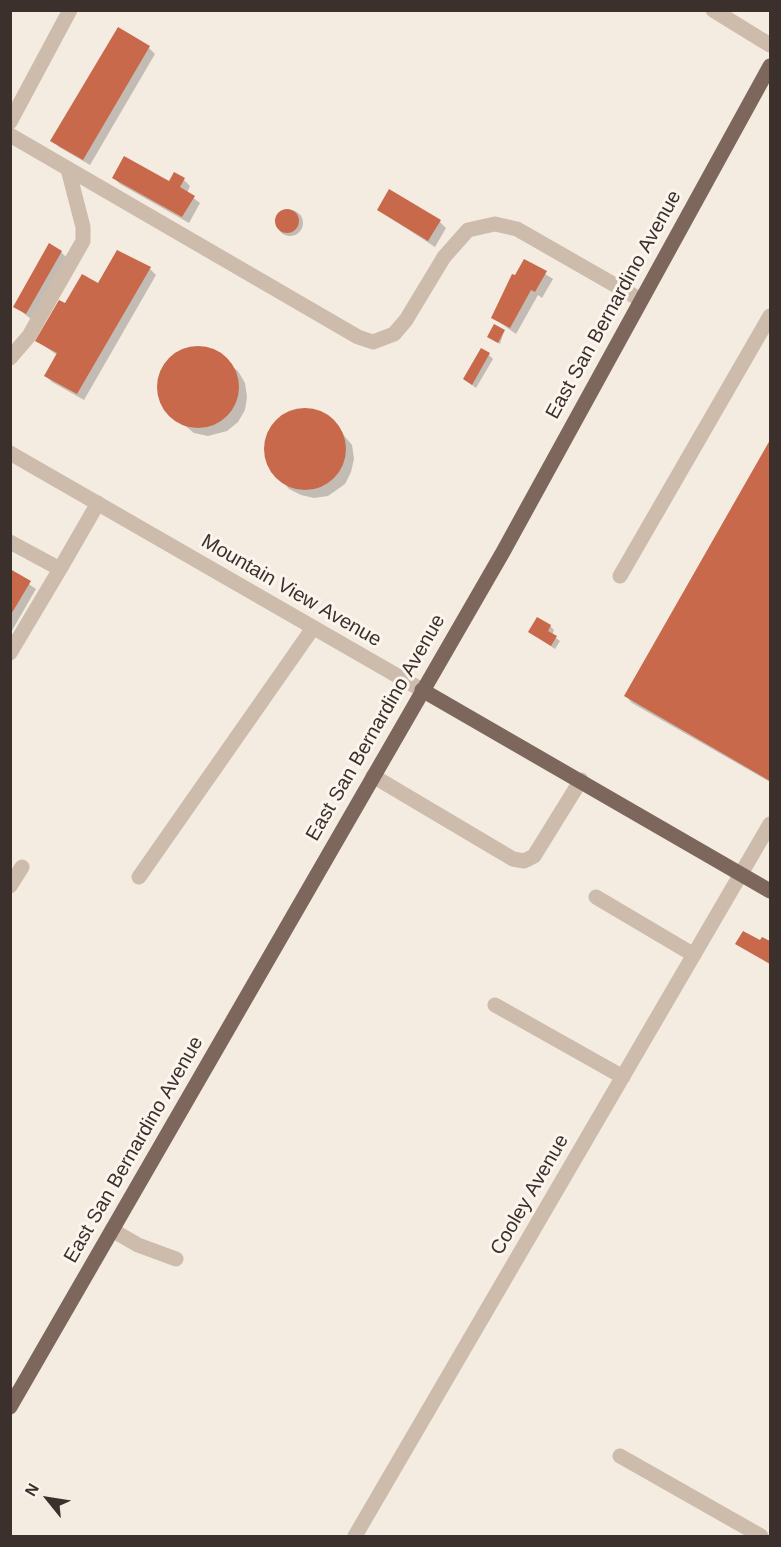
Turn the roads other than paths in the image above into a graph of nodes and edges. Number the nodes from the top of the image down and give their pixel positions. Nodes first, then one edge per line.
1 (70, 10) edge
2 (713, 10) edge
3 (771, 45) edge
4 (771, 66) edge
5 (10, 122) edge
6 (10, 135) edge
7 (68, 169) junction
8 (641, 300) junction
9 (771, 316) edge
10 (10, 358) edge
11 (10, 453) edge
12 (98, 503) junction
13 (10, 542) edge
14 (60, 569) junction
15 (620, 576) dead end
16 (313, 628) junction
17 (10, 653) edge
18 (422, 690) junction
19 (373, 776) junction
20 (581, 780) junction
21 (771, 824) edge
22 (22, 867) dead end
23 (741, 873) junction
24 (140, 877) dead end
25 (10, 886) edge
26 (771, 891) edge
27 (596, 897) dead end
28 (694, 955) junction
29 (495, 1005) dead end
30 (623, 1077) junction
31 (112, 1230) junction
32 (176, 1258) dead end
33 (10, 1407) edge
34 (620, 1456) dead end
35 (355, 1536) edge
36 (761, 1536) edge

1 - 5 street
2 - 3 street
4 - 8 main road, East San Bernardino Avenue
6 - 7 street
7 - 8 street
7 - 10 street
8 - 18 main road, East San Bernardino Avenue
9 - 15 street
11 - 12 street, Mountain View Avenue
12 - 14 street
12 - 16 street, Mountain View Avenue
13 - 14 street
14 - 17 street
16 - 18 street, Mountain View Avenue
16 - 24 street
18 - 19 main road, East San Bernardino Avenue
18 - 20 main road, Mountain View Avenue
19 - 20 street
19 - 31 main road, East San Bernardino Avenue
20 - 23 main road, Mountain View Avenue
21 - 23 street, Cooley Avenue
22 - 25 street
23 - 26 main road, Mountain View Avenue
23 - 28 street, Cooley Avenue
27 - 28 street
28 - 30 street, Cooley Avenue
29 - 30 street
30 - 35 street, Cooley Avenue
31 - 32 street
31 - 33 main road, East San Bernardino Avenue
34 - 36 street

